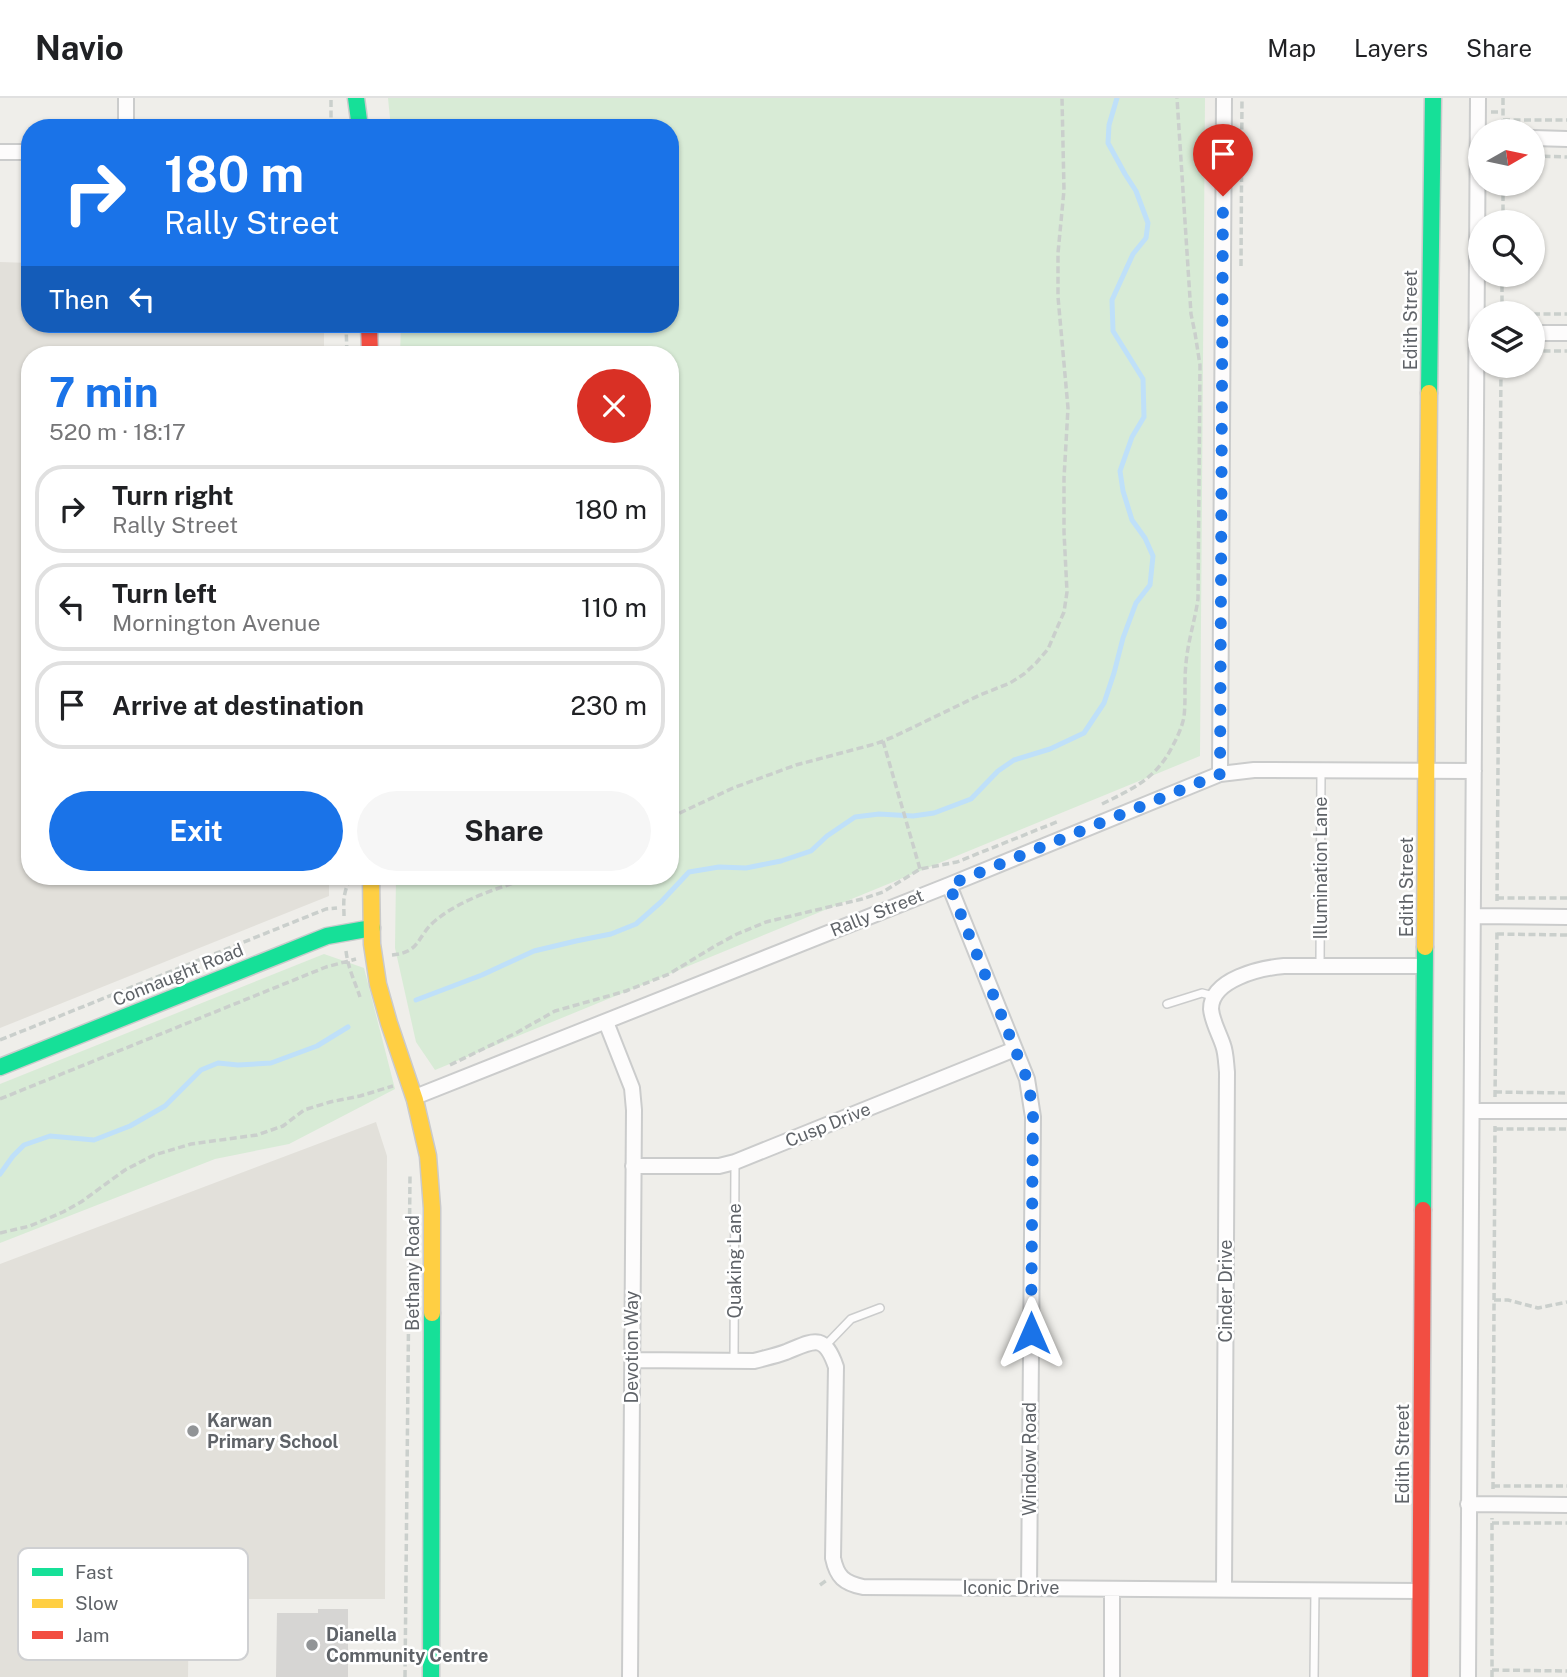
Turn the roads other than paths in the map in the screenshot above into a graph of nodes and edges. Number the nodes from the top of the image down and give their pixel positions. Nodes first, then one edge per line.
1 (126, 98) edge
2 (356, 98) edge
3 (1224, 98) edge
4 (1433, 98) edge
5 (126, 119) edge
6 (359, 119) edge
7 (1545, 138) edge
8 (1567, 139) edge
9 (0, 152) edge
10 (21, 152) edge
11 (1479, 196) edge
12 (1478, 301) edge
13 (1545, 333) edge
14 (1567, 333) edge
15 (1478, 378) edge
16 (1321, 771) junction
17 (1427, 771) junction
18 (1474, 771) junction
19 (1220, 774) junction
20 (371, 885) edge
21 (949, 885) junction
22 (1473, 916) junction
23 (1567, 917) edge
24 (373, 928) junction
25 (1320, 966) junction
26 (1425, 966) junction
27 (1213, 996) junction
28 (1167, 1004) dead end
29 (607, 1022) junction
30 (1015, 1049) junction
31 (0, 1067) edge
32 (415, 1097) junction
33 (1472, 1111) junction
34 (1567, 1111) edge
35 (735, 1162) junction
36 (633, 1166) junction
37 (880, 1308) dead end
38 (825, 1346) junction
39 (632, 1360) junction
40 (734, 1360) junction
41 (1468, 1504) junction
42 (1567, 1505) edge
43 (1029, 1588) junction
44 (1112, 1588) junction
45 (1224, 1589) junction
46 (1315, 1590) junction
47 (1421, 1591) junction
48 (431, 1677) edge
49 (630, 1677) edge
50 (1112, 1677) edge
51 (1314, 1677) edge
52 (1420, 1677) edge
53 (1468, 1677) edge

1 - 5 street
2 - 6 street
3 - 19 street
4 - 17 street, Edith Street
7 - 8 street
9 - 10 street
11 - 12 street
13 - 14 street
15 - 18 street
16 - 17 street, Rally Street
16 - 19 street, Rally Street
16 - 25 lane, Illumination Lane
17 - 18 street, Rally Street
17 - 26 street, Edith Street
18 - 22 street
19 - 21 street, Rally Street
20 - 24 street, Bethany Road
21 - 29 street, Rally Street
21 - 30 street, Window Road
22 - 23 street
22 - 33 street
24 - 31 street, Connaught Road
24 - 32 street, Bethany Road
25 - 26 street
25 - 27 street
26 - 47 street, Edith Street
27 - 28 lane
27 - 45 street, Cinder Drive
29 - 32 street, Rally Street
29 - 36 street, Devotion Way
30 - 35 street, Cusp Drive
30 - 43 street, Window Road
32 - 48 street, Bethany Road
33 - 34 street
33 - 41 street
35 - 36 street, Cusp Drive
35 - 40 lane, Quaking Lane
36 - 39 street, Devotion Way
37 - 38 lane
38 - 40 street
38 - 43 street, Iconic Drive
39 - 40 street
39 - 49 street, Devotion Way
41 - 42 street
41 - 53 street
43 - 44 street, Iconic Drive
44 - 45 street, Iconic Drive
44 - 50 street
45 - 46 street, Iconic Drive
46 - 47 street, Iconic Drive
46 - 51 lane
47 - 52 street, Edith Street

